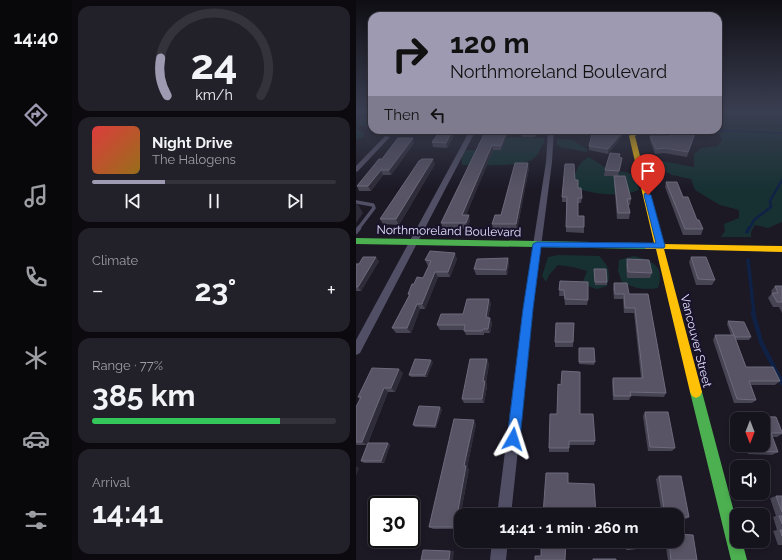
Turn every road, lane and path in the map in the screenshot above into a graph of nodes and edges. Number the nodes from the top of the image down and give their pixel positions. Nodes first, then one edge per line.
1 (387, 137) dead end
2 (469, 137) edge
3 (551, 137) edge
4 (632, 137) edge
5 (356, 170) edge
6 (356, 202) edge
7 (356, 232) edge
8 (356, 241) edge
9 (412, 242) junction
10 (537, 244) junction
11 (661, 246) junction
12 (782, 249) edge
13 (356, 350) edge
14 (505, 508) edge
15 (499, 548) edge
16 (498, 560) edge
17 (739, 560) edge

1 - 5 street
2 - 9 street
3 - 10 street
4 - 11 street, Vancouver Street
6 - 7 lane
8 - 9 street, Northmoreland Boulevard
9 - 10 street, Northmoreland Boulevard
9 - 13 street
10 - 11 street, Northmoreland Boulevard
10 - 14 street
11 - 12 street, Northmoreland Boulevard
11 - 17 street, Vancouver Street
15 - 16 street

